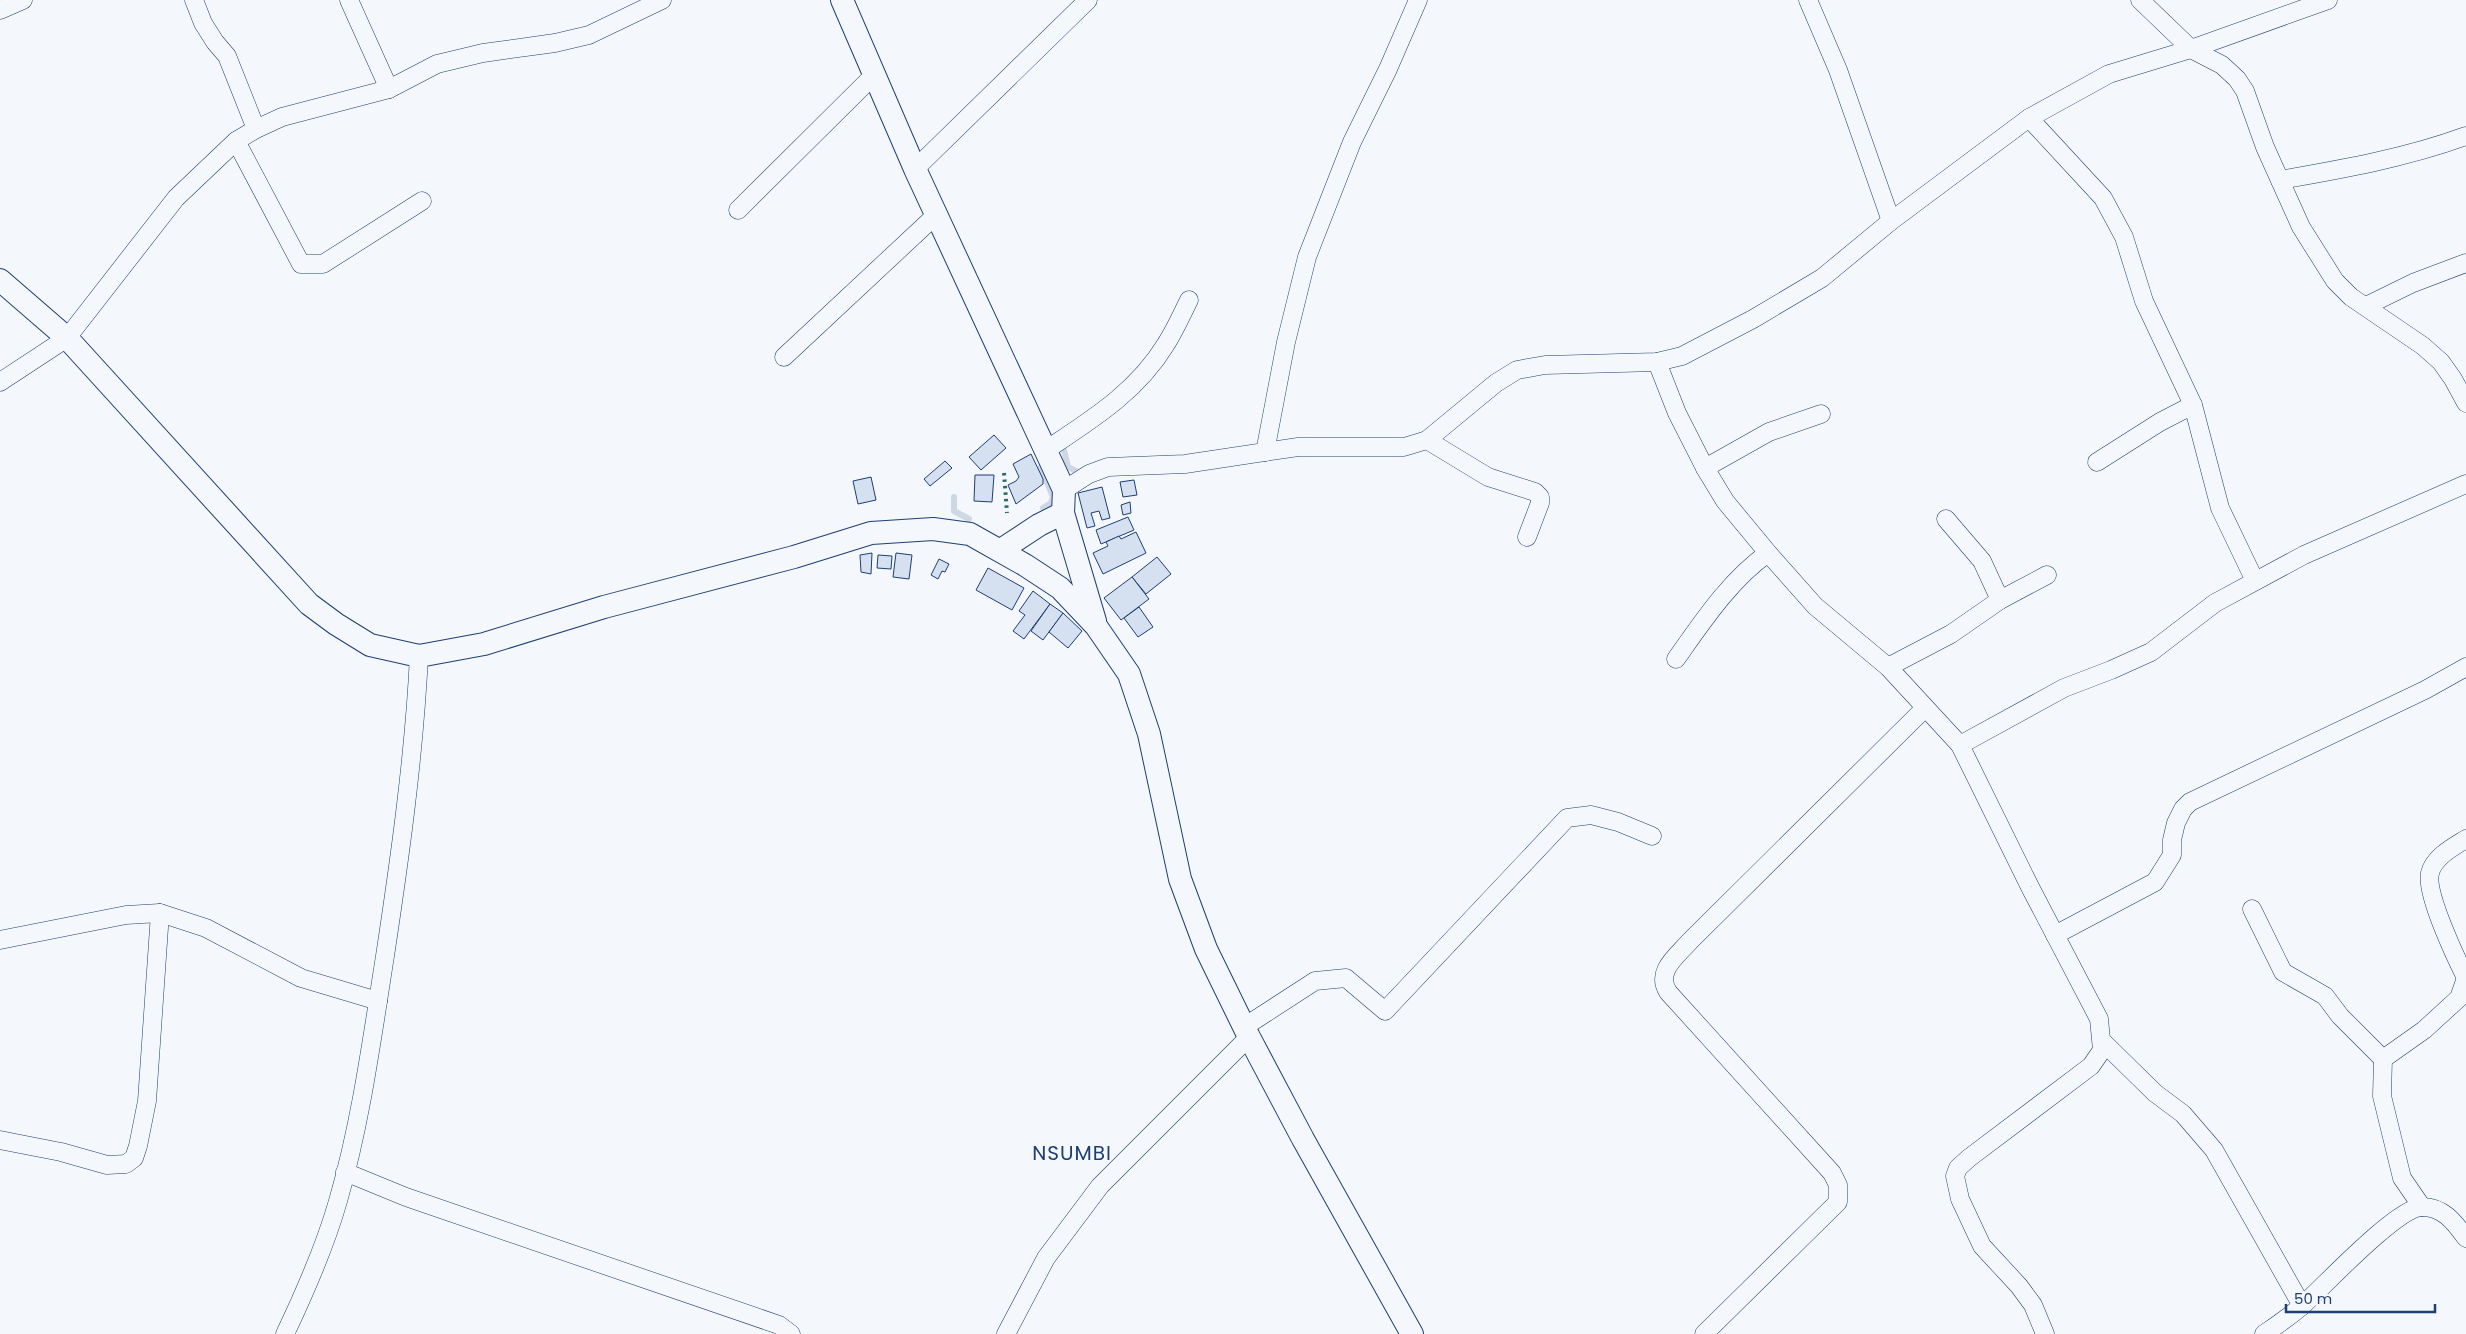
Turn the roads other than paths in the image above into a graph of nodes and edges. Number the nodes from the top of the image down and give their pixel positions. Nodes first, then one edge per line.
1 (23, 0) edge
2 (194, 0) edge
3 (349, 0) edge
4 (662, 0) edge
5 (842, 0) edge
6 (1088, 0) edge
7 (1418, 0) edge
8 (1808, 0) edge
9 (2140, 0) edge
10 (2328, 0) edge
11 (0, 10) edge
12 (2191, 49) junction
13 (874, 75) junction
14 (389, 89) junction
15 (2029, 118) junction
16 (256, 129) junction
17 (2466, 136) edge
18 (236, 141) junction
19 (915, 169) junction
20 (2280, 180) junction
21 (422, 201) dead end
22 (738, 210) dead end
23 (936, 215) junction
24 (1891, 221) junction
25 (2466, 263) edge
26 (0, 280) edge
27 (1189, 300) dead end
28 (2366, 306) junction
29 (67, 338) junction
30 (784, 357) dead end
31 (1656, 362) junction
32 (0, 382) edge
33 (2466, 403) edge
34 (2193, 405) junction
35 (1821, 414) dead end
36 (1427, 440) junction
37 (1046, 450) junction
38 (1266, 452) junction
39 (2097, 462) dead end
40 (1705, 468) junction
41 (2466, 484) edge
42 (1064, 490) junction
43 (1063, 513) junction
44 (1946, 519) dead end
45 (1527, 537) dead end
46 (1001, 550) junction
47 (1768, 553) junction
48 (2047, 574) dead end
49 (2255, 582) junction
50 (2000, 600) junction
51 (1096, 626) junction
52 (419, 656) junction
53 (1676, 658) dead end
54 (1888, 667) junction
55 (2466, 667) edge
56 (1925, 708) junction
57 (1960, 745) junction
58 (1652, 836) dead end
59 (2466, 839) edge
60 (2252, 909) dead end
61 (160, 913) junction
62 (2055, 935) junction
63 (0, 940) edge
64 (2466, 978) edge
65 (378, 1001) junction
66 (1246, 1032) junction
67 (2102, 1041) junction
68 (2383, 1060) junction
69 (0, 1140) edge
70 (344, 1172) junction
71 (2422, 1207) junction
72 (2466, 1238) edge
73 (2302, 1306) junction
74 (285, 1334) edge
75 (791, 1334) edge
76 (1006, 1334) edge
77 (1412, 1334) edge
78 (1704, 1334) edge
79 (2046, 1334) edge
80 (2264, 1334) edge

1 - 11 street
2 - 16 street
3 - 14 street
4 - 14 street
5 - 13 street
6 - 19 street
7 - 38 street
8 - 24 street
9 - 12 street
10 - 12 street
12 - 15 street
12 - 20 street
13 - 19 street
13 - 22 street
14 - 16 street
15 - 24 street
15 - 34 street
16 - 18 street
17 - 20 street
18 - 21 street
18 - 29 street
19 - 23 street
20 - 28 street
23 - 30 street
23 - 37 street
24 - 31 street
25 - 28 street
26 - 29 street
27 - 37 street
28 - 33 street
29 - 32 street
29 - 52 street
31 - 36 street
31 - 40 street
34 - 39 street
34 - 49 street
35 - 40 street
36 - 38 street
36 - 45 street
37 - 42 street
38 - 42 street
40 - 47 street
41 - 49 street
42 - 43 street
43 - 46 street
43 - 51 street
44 - 50 street
46 - 51 street
46 - 52 street
47 - 53 street
47 - 54 street
48 - 50 street
49 - 57 street
50 - 54 street
51 - 66 street
52 - 65 street
54 - 56 street
55 - 62 street
56 - 57 street
56 - 78 street
57 - 62 street
58 - 66 street
59 - 64 street
60 - 68 street
61 - 63 street
61 - 65 street
61 - 69 street
62 - 67 street
64 - 68 street
65 - 70 street
66 - 76 street
66 - 77 street
67 - 73 street
67 - 79 street
68 - 71 street
70 - 74 street
70 - 75 street
71 - 72 street
71 - 73 street
73 - 80 street

